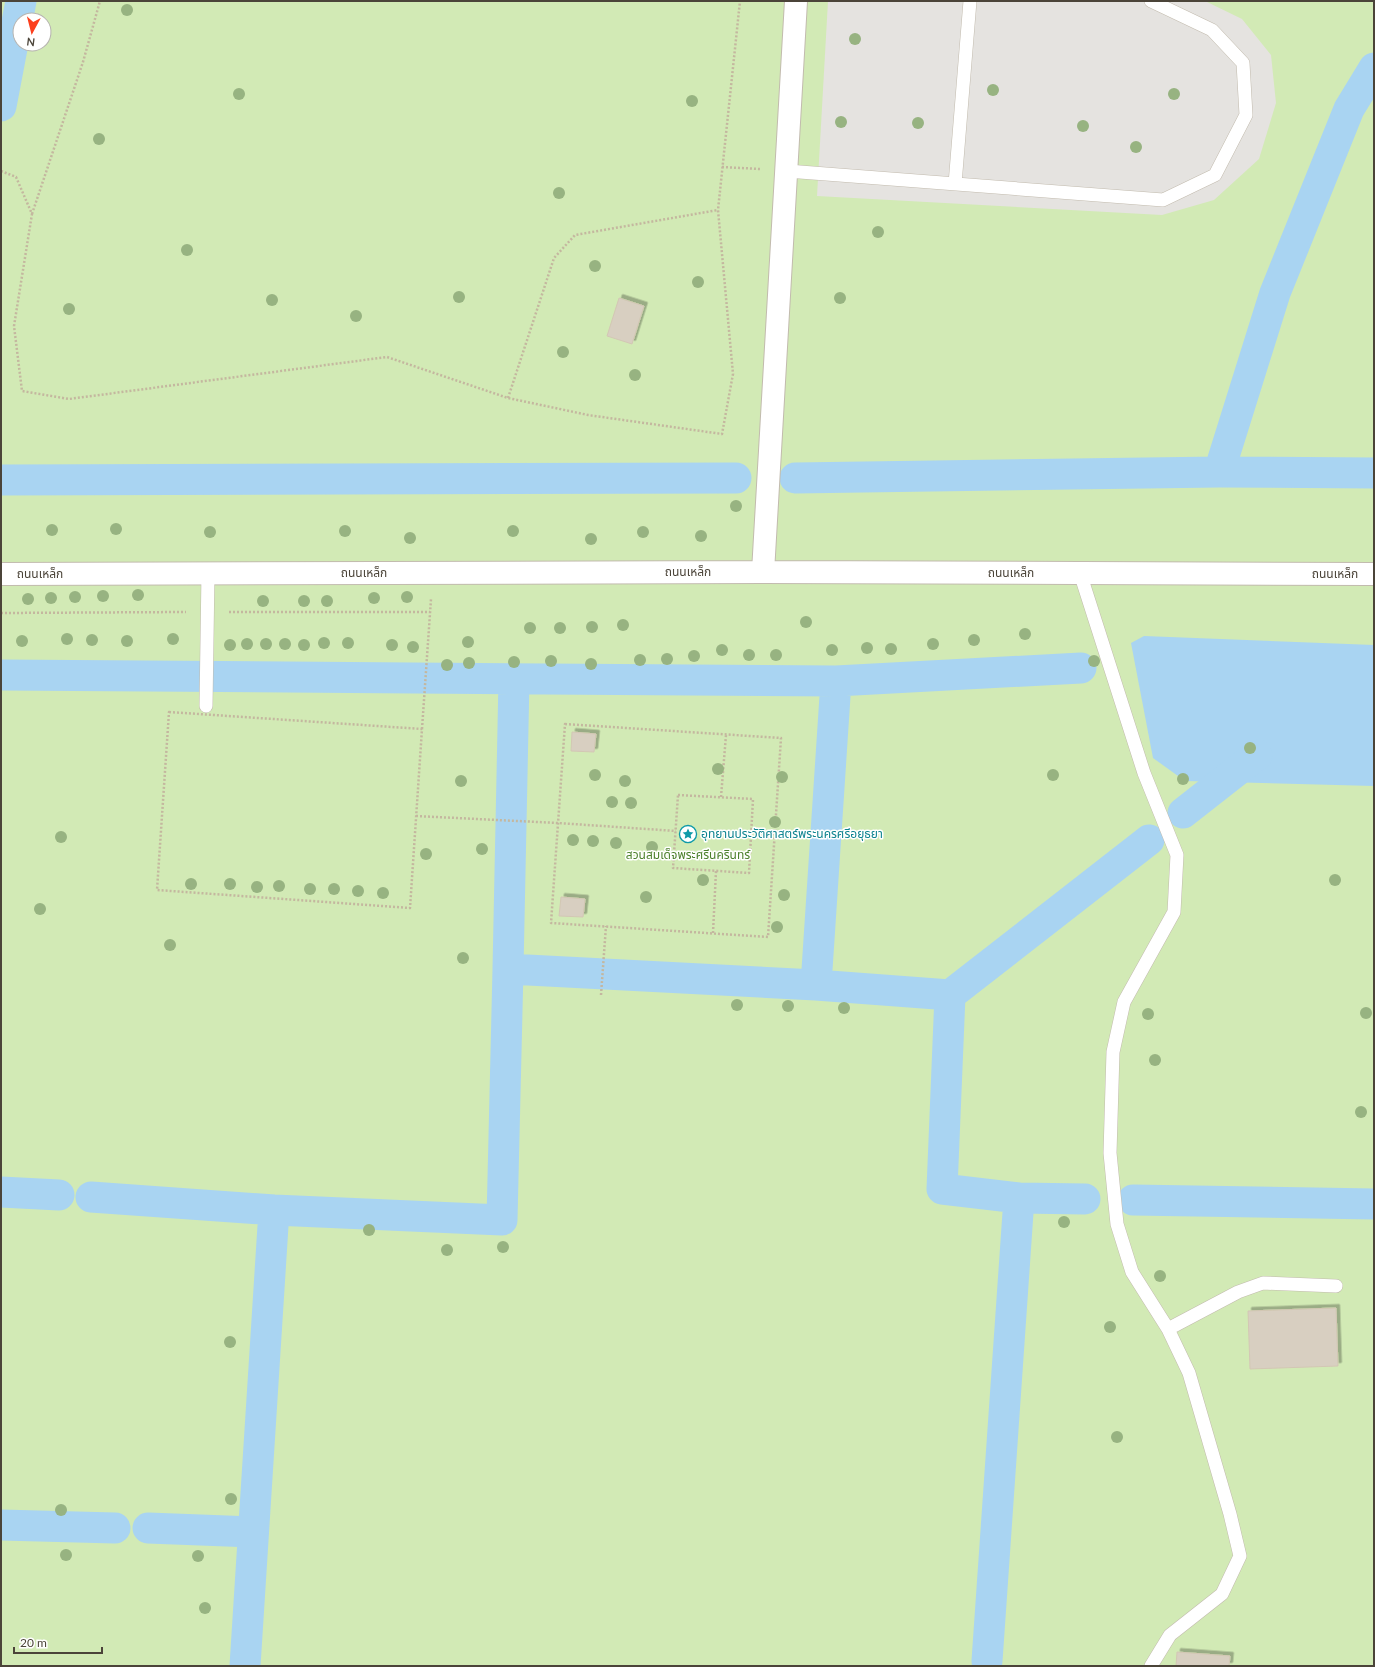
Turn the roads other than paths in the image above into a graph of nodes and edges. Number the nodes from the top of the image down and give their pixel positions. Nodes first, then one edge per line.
1 (796, 1) edge
2 (970, 1) edge
3 (1151, 1) edge
4 (786, 171) junction
5 (955, 184) junction
6 (763, 572) junction
7 (208, 573) junction
8 (1080, 573) junction
9 (1, 574) edge
10 (1374, 574) edge
11 (206, 706) dead end
12 (1336, 1286) dead end
13 (1168, 1329) junction
14 (1151, 1666) edge

1 - 4 street
2 - 5 lane
3 - 5 lane
4 - 5 lane
4 - 6 street
6 - 7 street, ถนนเหล็ก
6 - 8 street, ถนนเหล็ก
7 - 9 street, ถนนเหล็ก
7 - 11 lane
8 - 10 street, ถนนเหล็ก
8 - 13 lane
12 - 13 lane
13 - 14 lane

